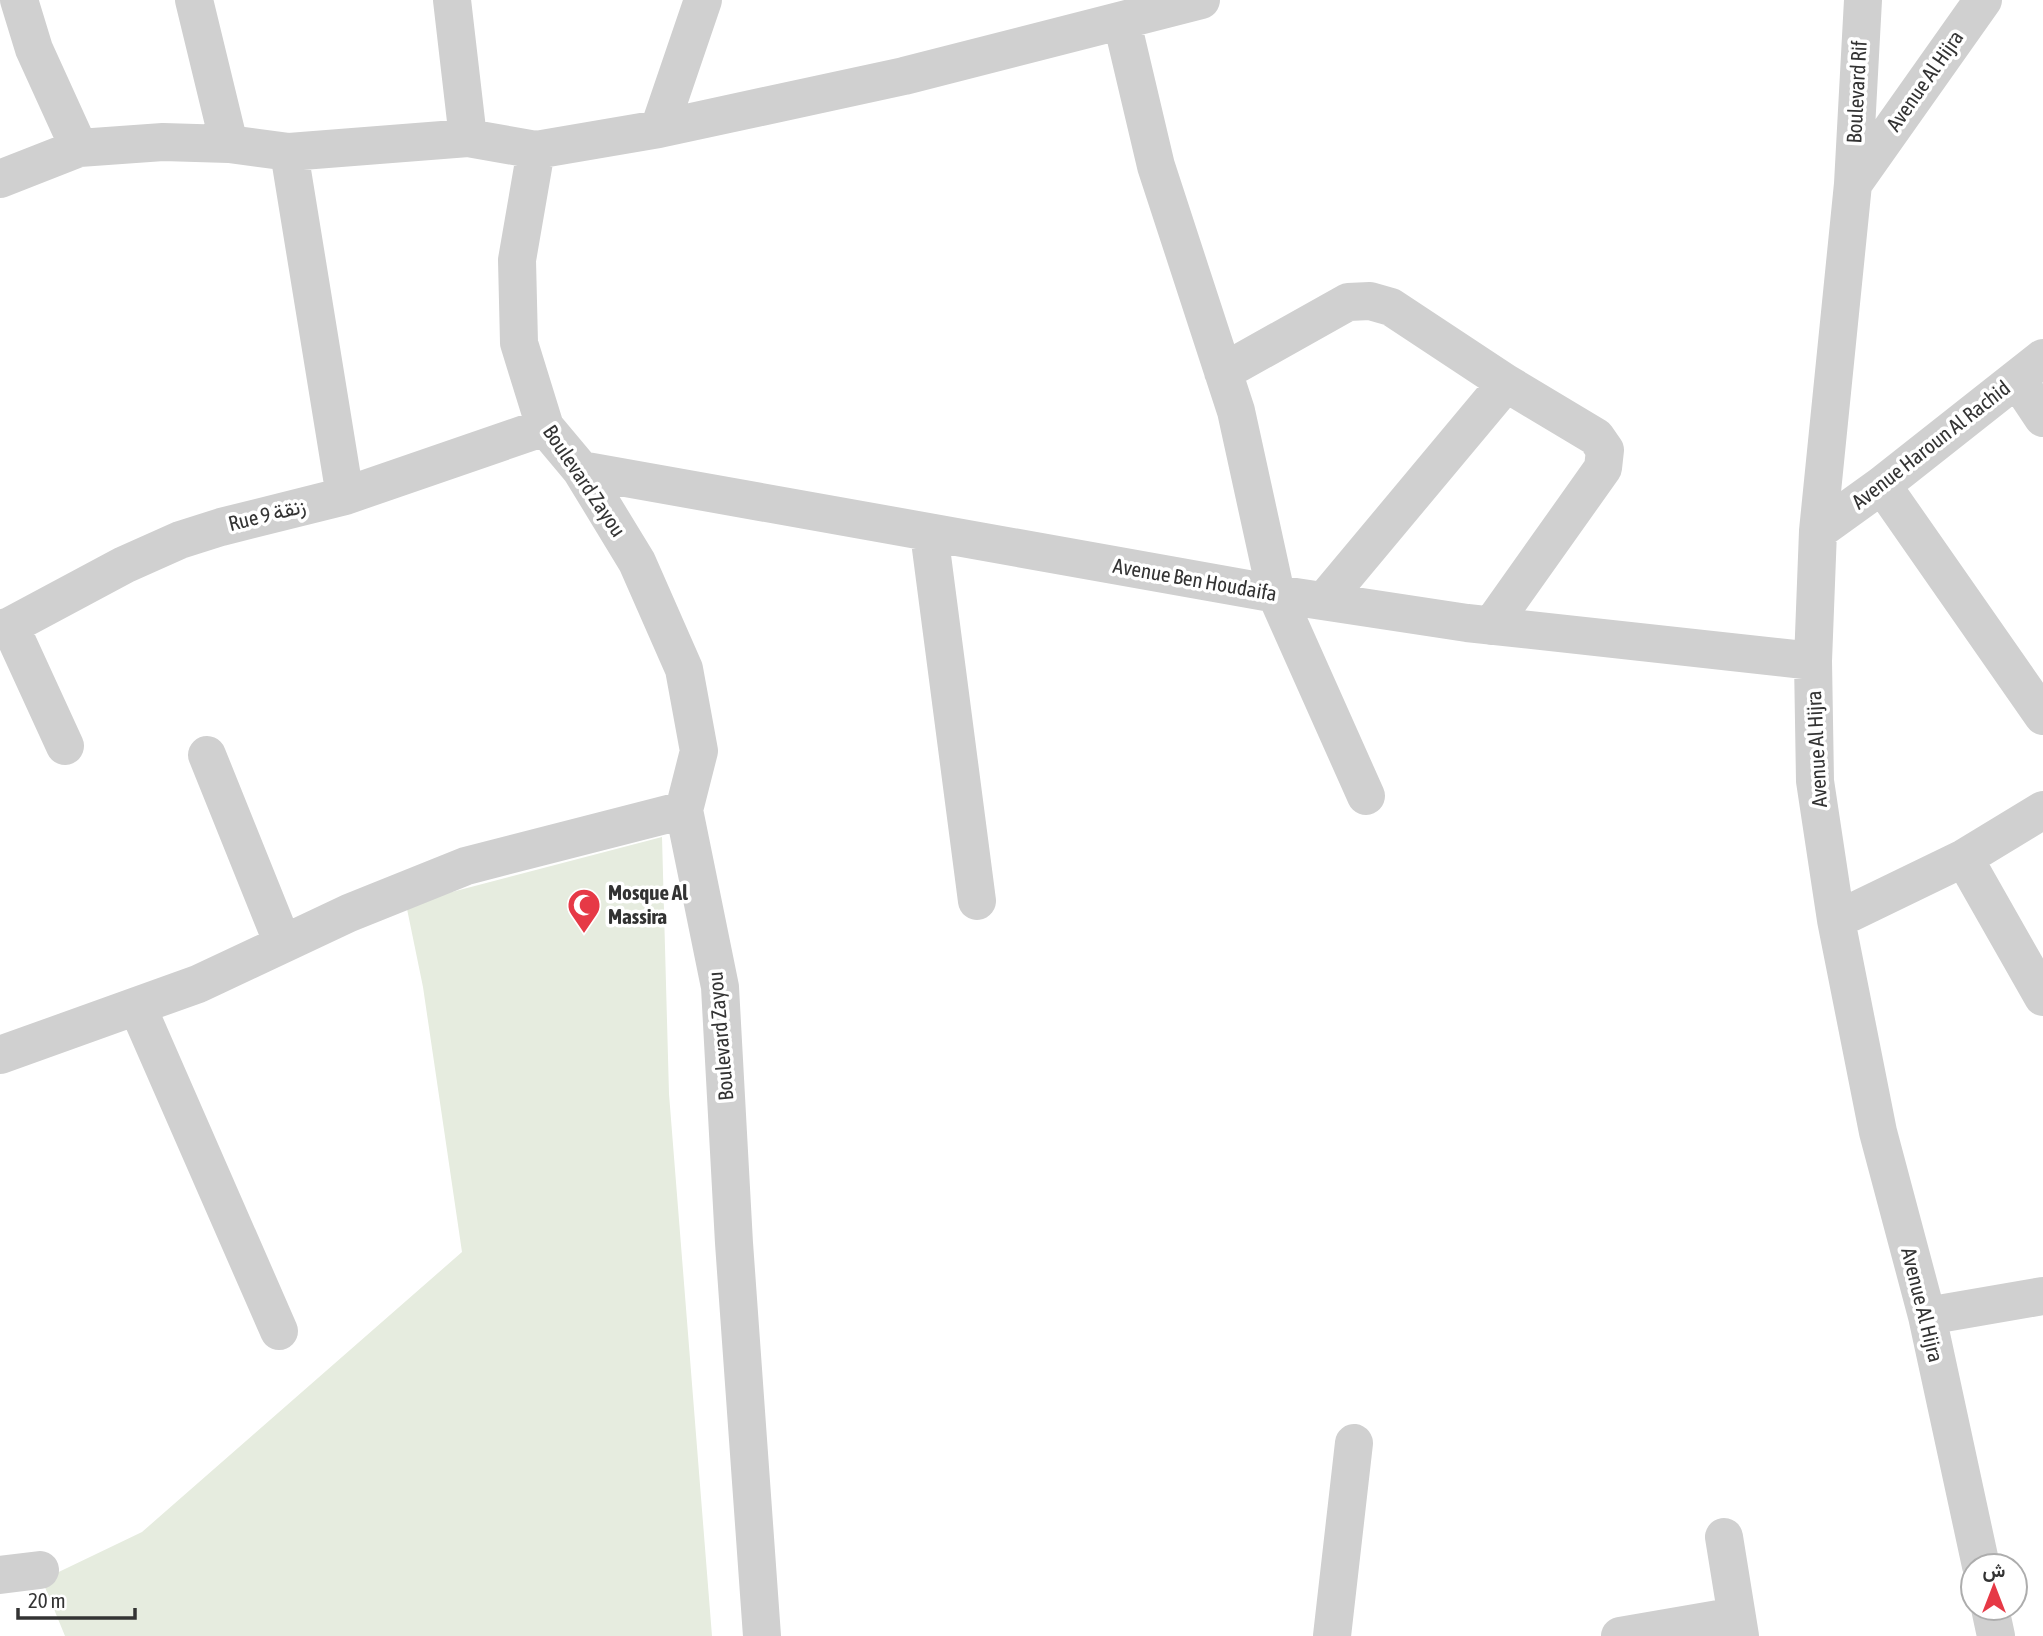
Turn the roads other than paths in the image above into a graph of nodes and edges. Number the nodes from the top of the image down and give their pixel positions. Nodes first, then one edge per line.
1 (19, 0) edge
2 (194, 0) edge
3 (452, 0) edge
4 (703, 0) edge
5 (1201, 0) edge
6 (1863, 0) edge
7 (1983, 0) edge
8 (1122, 22) junction
9 (659, 129) junction
10 (468, 138) junction
11 (229, 144) junction
12 (79, 148) junction
13 (536, 150) junction
14 (289, 152) junction
15 (0, 178) edge
16 (1853, 184) junction
17 (2030, 368) edge
18 (1223, 372) junction
19 (1506, 383) junction
20 (2043, 418) edge
21 (545, 427) junction
22 (581, 470) junction
23 (1882, 485) junction
24 (345, 496) junction
25 (1818, 531) junction
26 (929, 533) junction
27 (1276, 594) junction
28 (1324, 601) junction
29 (1491, 626) junction
30 (5, 628) edge
31 (1813, 661) junction
32 (2043, 716) edge
33 (65, 746) dead end
34 (207, 755) dead end
35 (1366, 796) dead end
36 (684, 810) junction
37 (2043, 810) edge
38 (1964, 858) junction
39 (977, 901) dead end
40 (1836, 920) junction
41 (283, 944) junction
42 (2043, 997) edge
43 (137, 1006) junction
44 (0, 1055) edge
45 (2043, 1296) edge
46 (1927, 1316) junction
47 (279, 1331) dead end
48 (1354, 1443) dead end
49 (1724, 1536) dead end
50 (1978, 1552) edge
51 (40, 1570) dead end
52 (0, 1575) edge
53 (1738, 1626) edge
54 (762, 1636) edge
55 (1332, 1636) edge
56 (1620, 1636) edge

1 - 12 street
2 - 11 street
3 - 10 street
4 - 9 street
5 - 8 street
6 - 16 street, Boulevard Rif
7 - 16 street, Avenue Al Hijra
8 - 9 street
8 - 18 street
9 - 13 street
10 - 13 street
10 - 14 street
11 - 12 street
11 - 14 street
12 - 15 street
13 - 21 street, Boulevard Zayou
14 - 24 street
16 - 25 street, Avenue Al Hijra
17 - 20 street
17 - 23 street, Avenue Haroun Al Rachid
18 - 19 street
18 - 27 street
19 - 28 street
19 - 29 street
21 - 22 street, Boulevard Zayou
21 - 24 street, Rue 9 زنقة
22 - 26 street, Avenue Ben Houdaifa
22 - 36 street, Boulevard Zayou
23 - 25 street, Avenue Haroun Al Rachid
23 - 32 street
24 - 30 street, Rue 9 زنقة
25 - 31 street, Avenue Al Hijra
26 - 27 street, Avenue Ben Houdaifa
26 - 39 street
27 - 28 street, Avenue Ben Houdaifa
27 - 35 street
28 - 29 street, Avenue Ben Houdaifa
29 - 31 street, Avenue Ben Houdaifa
30 - 33 street
31 - 40 street, Avenue Al Hijra
34 - 41 street
36 - 41 street
36 - 54 street, Boulevard Zayou
37 - 38 street
38 - 40 street
38 - 42 street
40 - 46 street, Avenue Al Hijra
41 - 43 street
43 - 44 street
43 - 47 street
45 - 46 street
46 - 50 street, Avenue Al Hijra
48 - 55 street
49 - 53 street
51 - 52 street
53 - 56 street

